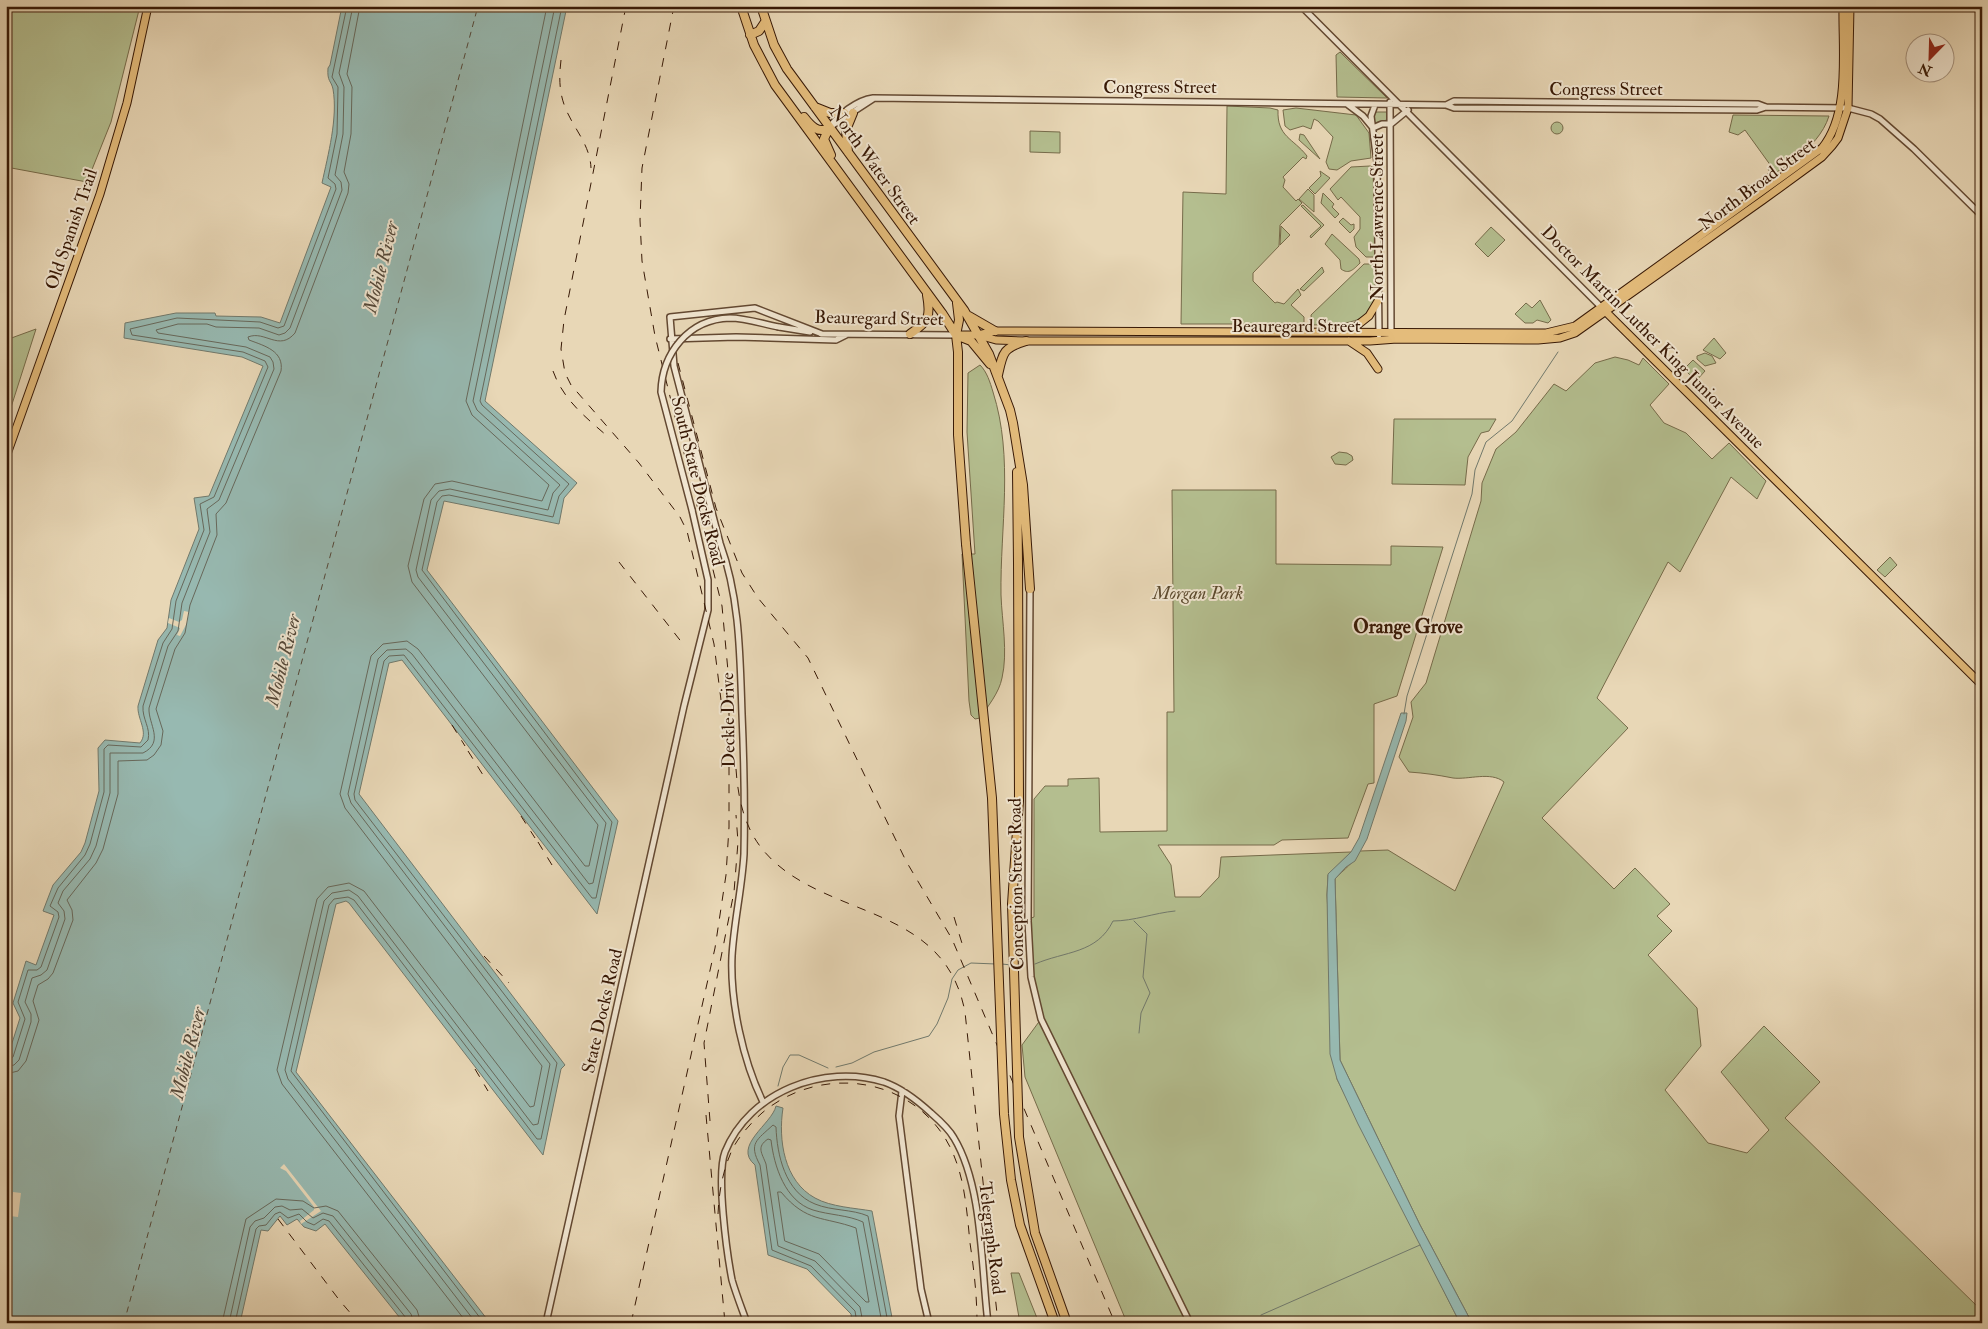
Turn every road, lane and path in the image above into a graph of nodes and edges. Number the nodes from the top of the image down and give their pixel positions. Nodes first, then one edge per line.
1 (148, 6) edge
2 (741, 6) edge
3 (760, 6) edge
4 (1843, 6) edge
5 (1850, 6) edge
6 (1975, 6) edge
7 (1302, 8) edge
8 (1982, 12) edge
9 (765, 22) junction
10 (750, 35) junction
11 (780, 93) junction
12 (1389, 94) junction
13 (1346, 104) junction
14 (1375, 104) junction
15 (1390, 105) junction
16 (1399, 105) junction
17 (1414, 105) junction
18 (813, 106) junction
19 (1844, 108) junction
20 (1406, 112) junction
21 (848, 113) junction
22 (1391, 124) junction
23 (829, 128) junction
24 (1372, 128) junction
25 (848, 154) junction
26 (860, 202) junction
27 (1982, 216) edge
28 (926, 293) junction
29 (956, 301) junction
30 (1378, 301) junction
31 (964, 310) junction
32 (1605, 310) junction
33 (779, 327) joint
34 (995, 331) junction
35 (1170, 331) junction
36 (1350, 331) junction
37 (1379, 332) junction
38 (822, 334) junction
39 (910, 334) junction
40 (846, 335) junction
41 (956, 335) junction
42 (978, 335) junction
43 (1391, 336) junction
44 (670, 339) junction
45 (1379, 340) junction
46 (1026, 341) junction
47 (1100, 341) junction
48 (1250, 341) junction
49 (1349, 341) junction
50 (1378, 370) dead end
51 (998, 375) junction
52 (1017, 450) junction
53 (6, 457) edge
54 (1030, 590) joint
55 (1982, 685) edge
56 (684, 706) joint
57 (902, 1091) junction
58 (763, 1102) junction
59 (546, 1323) edge
60 (747, 1323) edge
61 (929, 1323) edge
62 (988, 1323) edge
63 (1055, 1323) edge
64 (1067, 1323) edge
65 (1190, 1323) edge

1 - 53 main road, Old Spanish Trail
2 - 10 highway, North Water Street
3 - 9 highway, North Water Street
4 - 19 main road, North Broad Street
5 - 19 main road, North Broad Street
6 - 8 main road
7 - 12 street, Doctor Martin Luther King Junior Avenue
9 - 10 highway
9 - 18 highway, North Water Street
10 - 11 highway, North Water Street
11 - 23 highway
11 - 26 highway, North Water Street
12 - 15 street, North Lawrence Street
12 - 16 street, Doctor Martin Luther King Junior Avenue
13 - 14 street, Congress Street
13 - 21 street, Congress Street
13 - 24 street
14 - 15 street, Congress Street
14 - 24 street, North Lawrence Street
15 - 16 street, Congress Street
15 - 22 street, North Lawrence Street
16 - 17 street, Congress Street
16 - 20 street, Doctor Martin Luther King Junior Avenue
17 - 19 street, Congress Street
17 - 20 street
18 - 21 highway
18 - 23 highway, North Water Street
19 - 27 street, Congress Street
19 - 32 main road, North Broad Street
20 - 22 street
20 - 32 street, Doctor Martin Luther King Junior Avenue
21 - 23 street, Congress Street
21 - 25 highway
22 - 24 street
22 - 43 street, North Lawrence Street
23 - 25 highway, North Water Street
23 - 26 highway
24 - 30 street, North Lawrence Street
25 - 29 highway, North Water Street
26 - 28 highway, North Water Street
28 - 39 highway
28 - 41 highway, North Water Street
29 - 31 highway, North Water Street
29 - 41 highway
30 - 36 main road
30 - 37 street, North Lawrence Street
31 - 34 highway
31 - 42 highway, North Water Street
32 - 43 main road, Beauregard Street
32 - 55 main road, Doctor Martin Luther King Junior Avenue
33 - 38 street, Beauregard Street
33 - 56 street, South State Docks Road, bridge
34 - 35 main road, Beauregard Street
34 - 42 main road, Beauregard Street
35 - 36 main road, Beauregard Street
35 - 47 main road
35 - 48 main road
36 - 37 main road, Beauregard Street
37 - 43 main road, Beauregard Street
37 - 45 street, North Lawrence Street
38 - 40 street, Beauregard Street
38 - 44 street, Deckle Drive
39 - 40 street, Beauregard Street
39 - 41 street, Beauregard Street
40 - 44 street
41 - 42 main road, Beauregard Street
41 - 51 highway
41 - 63 highway, bridge
42 - 46 main road, Beauregard Street
42 - 51 highway, North Water Street
43 - 45 main road, Beauregard Street
44 - 58 street, Deckle Drive
45 - 49 main road, Beauregard Street
46 - 47 main road, Beauregard Street
46 - 51 highway
47 - 48 main road, Beauregard Street
48 - 49 main road, Beauregard Street
49 - 50 main road
51 - 52 highway
52 - 54 highway
52 - 64 highway, bridge
54 - 65 street, Conception Street Road
56 - 59 street, State Docks Road
57 - 58 street, Telegraph Road
57 - 61 street
57 - 62 street, Telegraph Road
58 - 60 street

